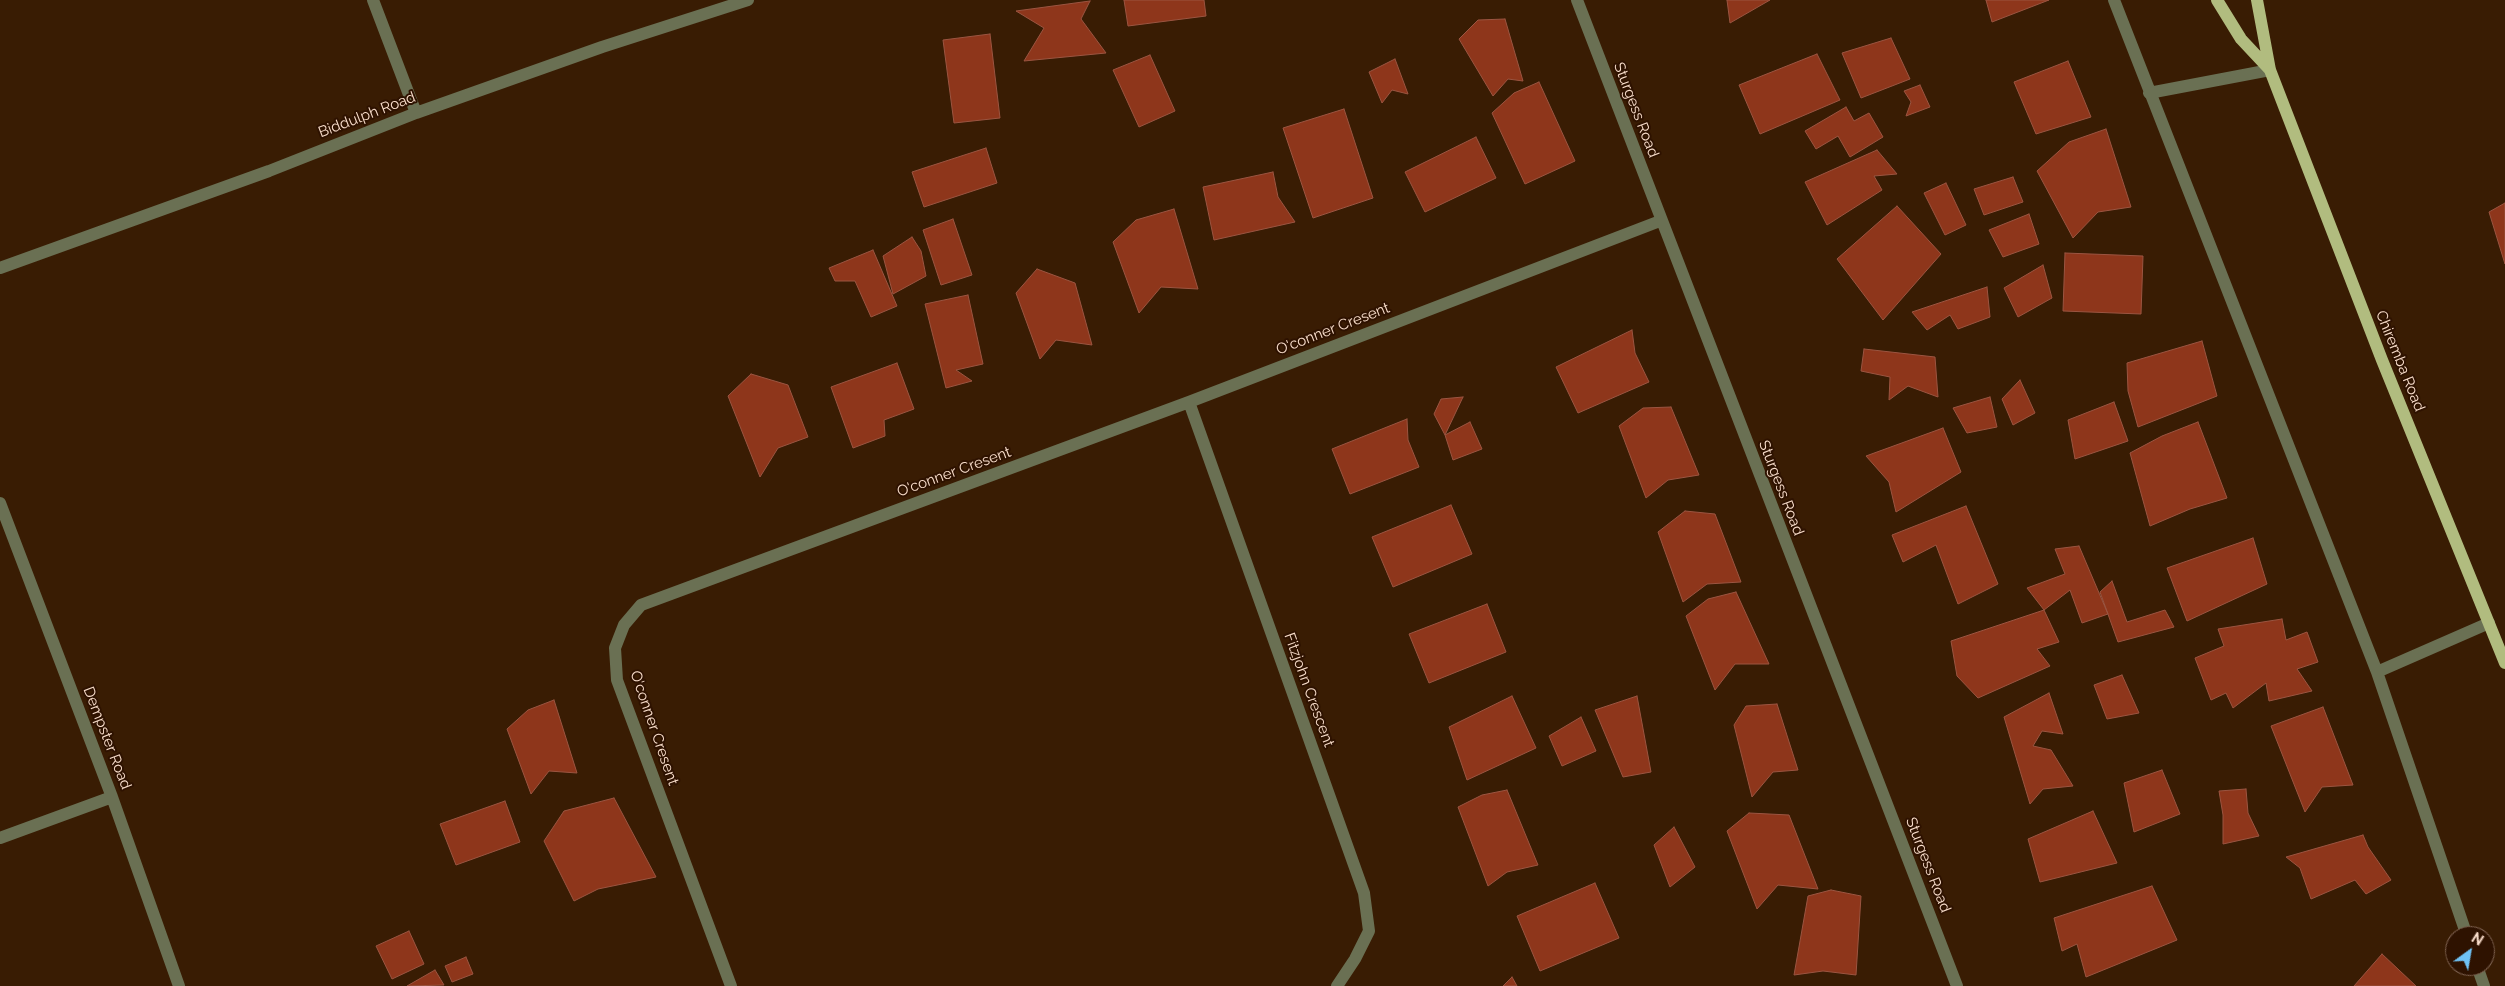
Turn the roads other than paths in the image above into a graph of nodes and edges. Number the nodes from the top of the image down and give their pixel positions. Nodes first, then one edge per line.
1 (373, 0) edge
2 (748, 0) edge
3 (1577, 0) edge
4 (2114, 0) edge
5 (2217, 0) edge
6 (2257, 0) edge
7 (2270, 70) junction
8 (2149, 93) junction
9 (416, 113) junction
10 (1660, 221) junction
11 (0, 268) edge
12 (1190, 402) junction
13 (0, 502) edge
14 (2489, 622) junction
15 (2504, 658) edge
16 (2377, 672) junction
17 (112, 796) junction
18 (0, 838) edge
19 (2464, 926) edge
20 (179, 986) edge
21 (731, 986) edge
22 (1337, 986) edge
23 (1957, 986) edge

1 - 9 street
2 - 9 street, Biddulph Road
3 - 10 street, Sturgess Road
4 - 8 street
5 - 7 main road, Chiremba Road
6 - 7 main road, Chiremba Road
7 - 8 street
7 - 14 main road, Chiremba Road
8 - 16 street
9 - 11 street, Biddulph Road
10 - 12 street, O'conner Cresent
10 - 23 street, Sturgess Road
12 - 21 street, O'conner Cresent
12 - 22 street, Fitzjohn Crescent
13 - 17 street, Dempster Road
14 - 15 main road, Chiremba Road
14 - 16 street
16 - 19 street
17 - 18 street
17 - 20 street, Dempster Road

